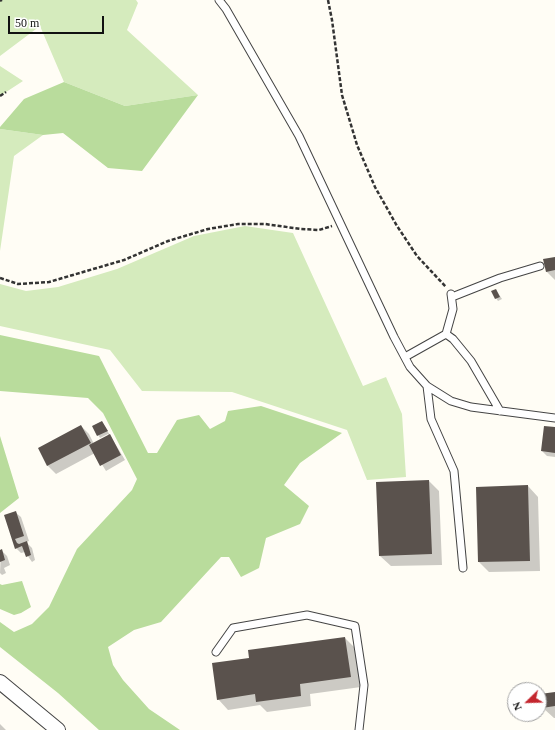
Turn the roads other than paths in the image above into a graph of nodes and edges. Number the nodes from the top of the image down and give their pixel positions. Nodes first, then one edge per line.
1 (219, 0) edge
2 (540, 266) dead end
3 (446, 334) junction
4 (405, 357) junction
5 (427, 386) junction
6 (500, 410) junction
7 (555, 418) edge
8 (463, 568) dead end
9 (216, 652) dead end
10 (0, 682) edge
11 (58, 730) edge
12 (359, 730) edge

1 - 4 lane
2 - 3 lane
3 - 4 lane
3 - 6 lane
4 - 5 lane
5 - 6 lane
5 - 8 lane
6 - 7 lane
9 - 12 lane
10 - 11 street

